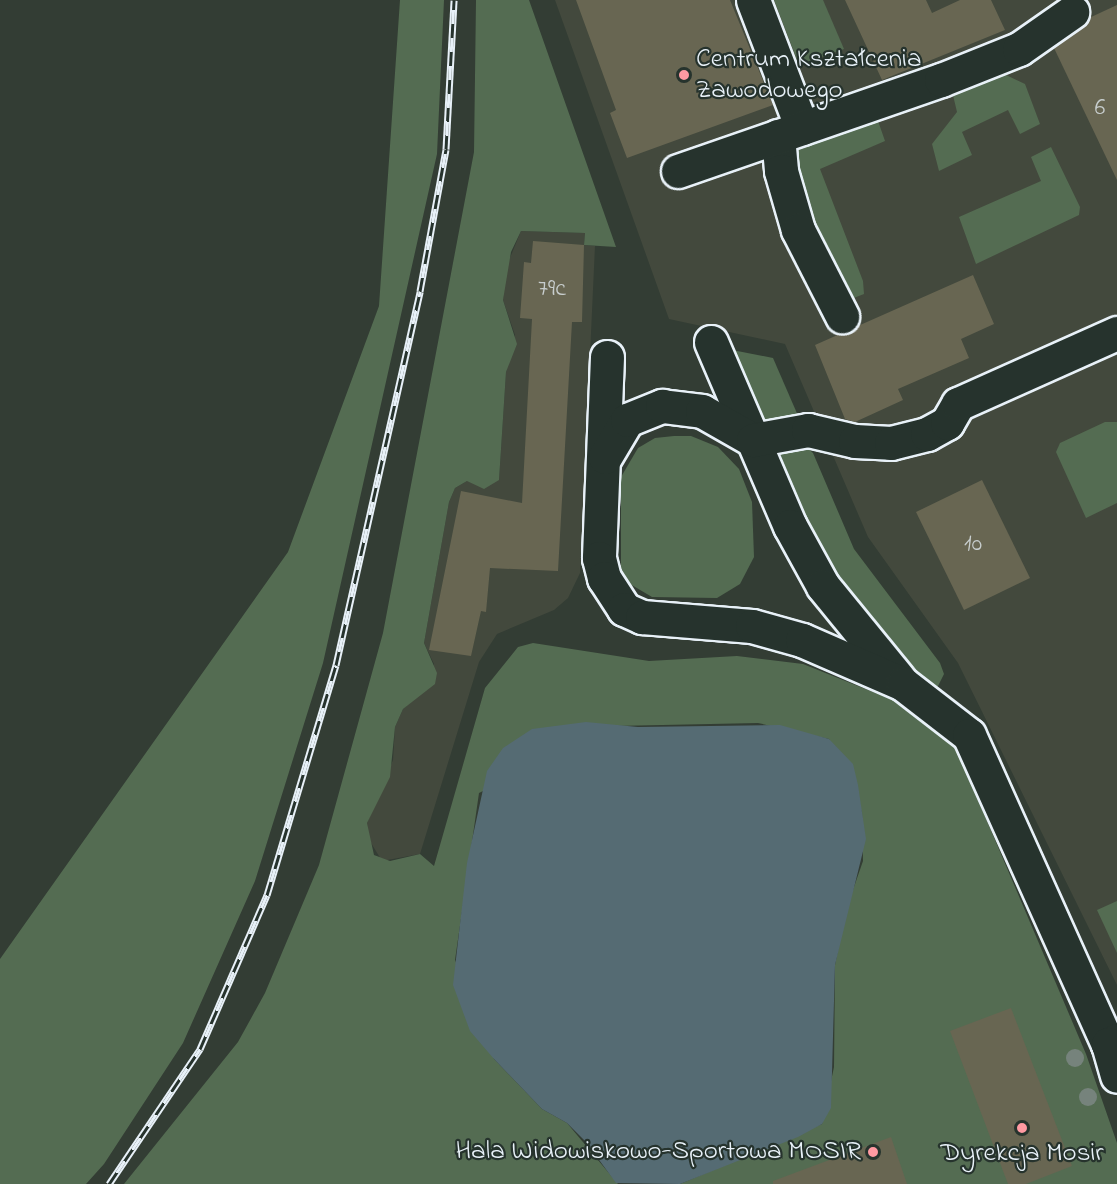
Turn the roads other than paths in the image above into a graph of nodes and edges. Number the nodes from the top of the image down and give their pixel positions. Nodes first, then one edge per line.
1 (753, 0) edge
2 (1072, 12) dead end
3 (790, 132) junction
4 (678, 171) dead end
5 (842, 316) dead end
6 (1117, 333) edge
7 (711, 342) dead end
8 (607, 357) dead end
9 (753, 441) junction
10 (603, 461) junction
11 (903, 684) junction
12 (1113, 1042) edge
13 (1117, 1076) edge

1 - 3 lane
2 - 3 lane
3 - 4 lane
3 - 5 lane
6 - 9 lane
7 - 9 lane
8 - 10 lane
9 - 10 lane
9 - 11 lane
10 - 11 lane
11 - 12 lane
12 - 13 lane

